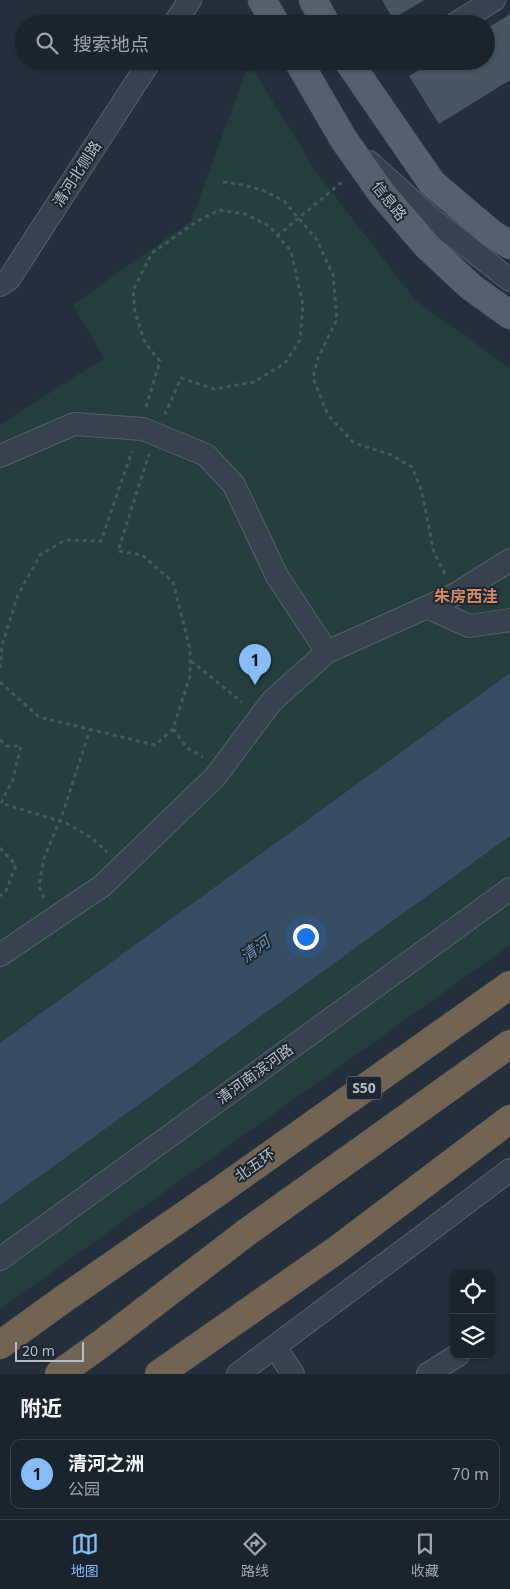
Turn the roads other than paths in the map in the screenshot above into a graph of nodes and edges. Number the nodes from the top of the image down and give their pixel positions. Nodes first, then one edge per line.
1 (190, 0) edge
2 (262, 0) edge
3 (314, 0) edge
4 (494, 0) edge
5 (180, 15) edge
6 (271, 15) edge
7 (322, 15) edge
8 (470, 15) edge
9 (144, 70) edge
10 (303, 70) edge
11 (354, 70) edge
12 (344, 140) junction
13 (432, 183) junction
14 (510, 245) edge
15 (488, 263) junction
16 (510, 280) edge
17 (0, 284) edge
18 (510, 315) edge
19 (0, 456) edge
20 (510, 560) edge
21 (427, 607) junction
22 (510, 620) edge
23 (327, 652) junction
24 (510, 889) edge
25 (0, 955) edge
26 (510, 985) edge
27 (510, 1044) edge
28 (510, 1119) edge
29 (510, 1170) edge
30 (0, 1260) edge
31 (0, 1345) edge
32 (275, 1347) junction
33 (452, 1359) edge
34 (59, 1374) edge
35 (159, 1374) edge
36 (238, 1374) edge
37 (293, 1374) edge
38 (428, 1374) edge

1 - 5 street
2 - 6 main road
3 - 7 main road
4 - 8 street
9 - 17 street, 清河北侧路
10 - 12 main road, 信息路
11 - 13 main road
12 - 15 street
12 - 18 main road, 信息路
13 - 14 main road
13 - 15 street
15 - 16 street
19 - 23 street
20 - 21 street
21 - 22 street
21 - 23 street
23 - 25 street
24 - 30 street, 清河南滨河路
26 - 31 highway, 北五环 / S50
27 - 34 highway
28 - 35 highway
29 - 32 street
32 - 36 street
32 - 37 street
33 - 38 street

